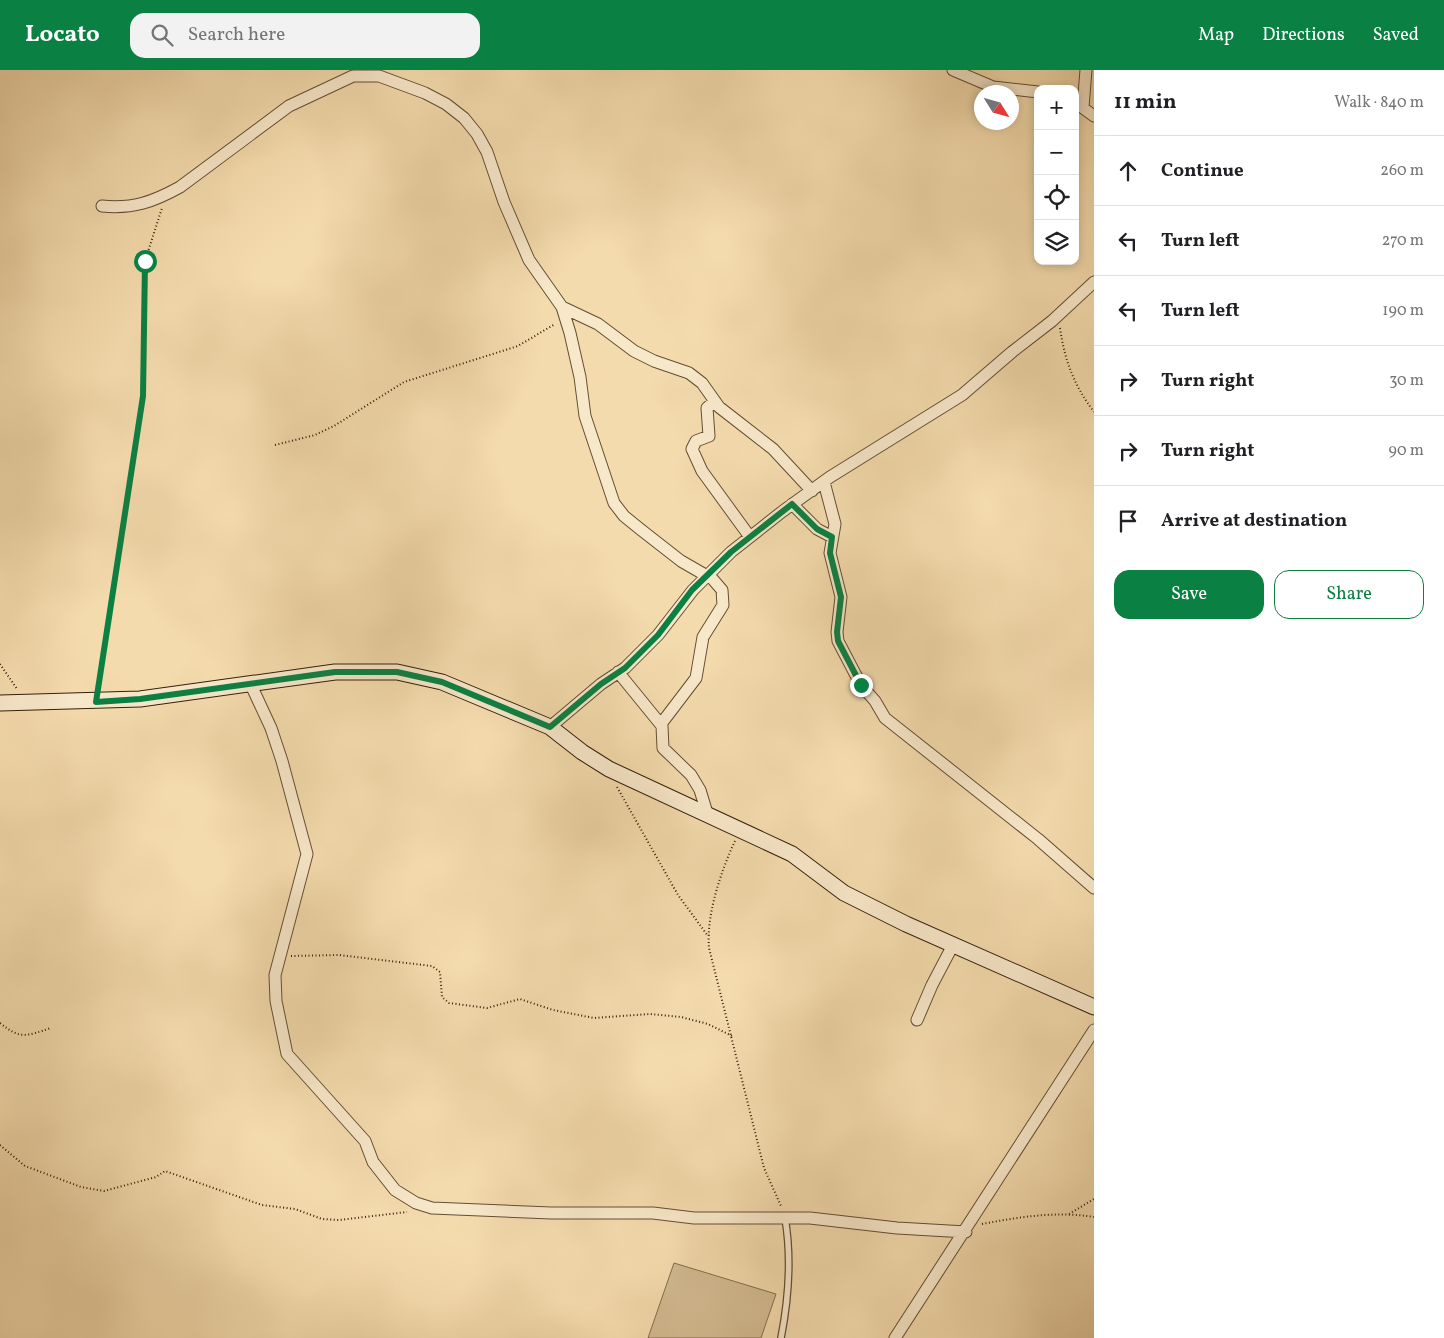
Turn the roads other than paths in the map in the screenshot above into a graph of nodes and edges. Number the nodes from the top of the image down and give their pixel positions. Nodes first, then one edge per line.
1 (953, 70) edge
2 (1086, 70) edge
3 (1034, 92) edge
4 (1079, 104) edge
5 (1094, 116) edge
6 (102, 206) dead end
7 (1094, 282) edge
8 (562, 307) junction
9 (715, 401) junction
10 (824, 482) junction
11 (812, 491) junction
12 (792, 504) junction
13 (750, 537) junction
14 (832, 537) junction
15 (708, 576) junction
16 (618, 672) junction
17 (252, 684) junction
18 (0, 703) edge
19 (661, 724) junction
20 (550, 727) junction
21 (707, 813) junction
22 (1094, 888) edge
23 (954, 945) junction
24 (1094, 1007) edge
25 (917, 1020) dead end
26 (1094, 1030) edge
27 (786, 1218) junction
28 (968, 1229) junction
29 (782, 1338) edge
30 (895, 1338) edge

1 - 3 street
2 - 4 street
4 - 5 street
6 - 8 street
7 - 10 street
8 - 9 street
8 - 15 street
9 - 11 street
9 - 13 street
10 - 11 street
10 - 14 street
11 - 12 street
12 - 13 street
12 - 14 street
13 - 15 street
14 - 22 street
15 - 16 street
15 - 19 street
16 - 19 street
16 - 20 street
17 - 18 street
17 - 20 street
17 - 27 street
19 - 21 street
20 - 21 street
21 - 23 street
23 - 24 street
23 - 25 street
26 - 28 street
27 - 28 street
27 - 29 lane
28 - 30 street

